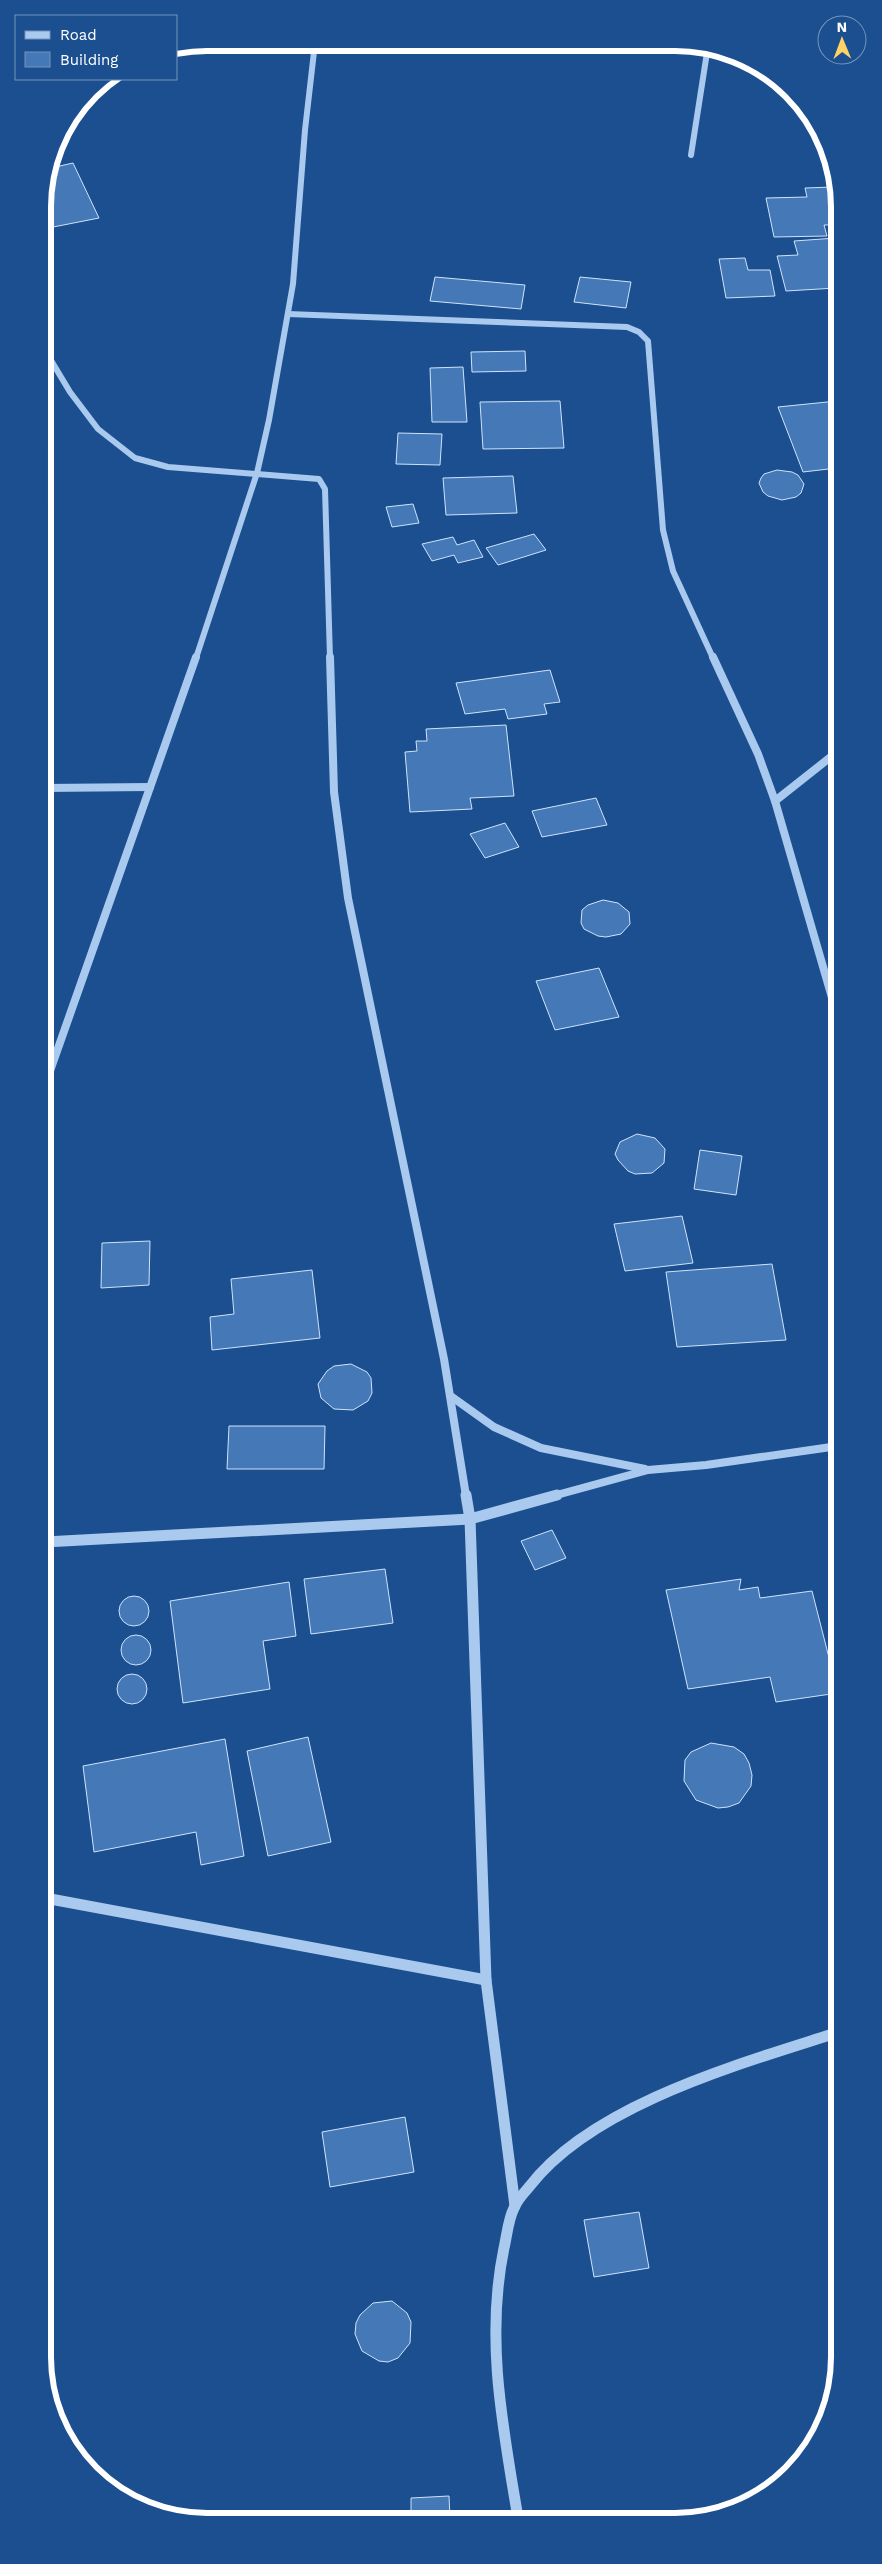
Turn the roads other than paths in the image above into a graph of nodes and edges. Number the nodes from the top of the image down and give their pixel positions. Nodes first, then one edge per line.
1 (315, 52) edge
2 (707, 55) edge
3 (691, 155) dead end
4 (288, 314) junction
5 (52, 363) edge
6 (257, 473) junction
7 (831, 757) edge
8 (150, 787) junction
9 (52, 788) edge
10 (775, 801) junction
11 (831, 993) edge
12 (52, 1066) edge
13 (452, 1397) junction
14 (830, 1447) edge
15 (648, 1470) junction
16 (470, 1519) junction
17 (51, 1542) edge
18 (51, 1899) edge
19 (486, 1980) junction
20 (830, 2035) edge
21 (515, 2206) junction
22 (517, 2513) edge

1 - 4 street
2 - 3 street
4 - 6 street
4 - 10 street
5 - 6 street
6 - 8 street
6 - 13 street
7 - 10 street
8 - 9 street
8 - 12 street
10 - 11 street
13 - 15 street
13 - 16 street
14 - 15 street
15 - 16 street
16 - 17 street
16 - 19 street
18 - 19 street
19 - 21 street
20 - 21 street
21 - 22 street

